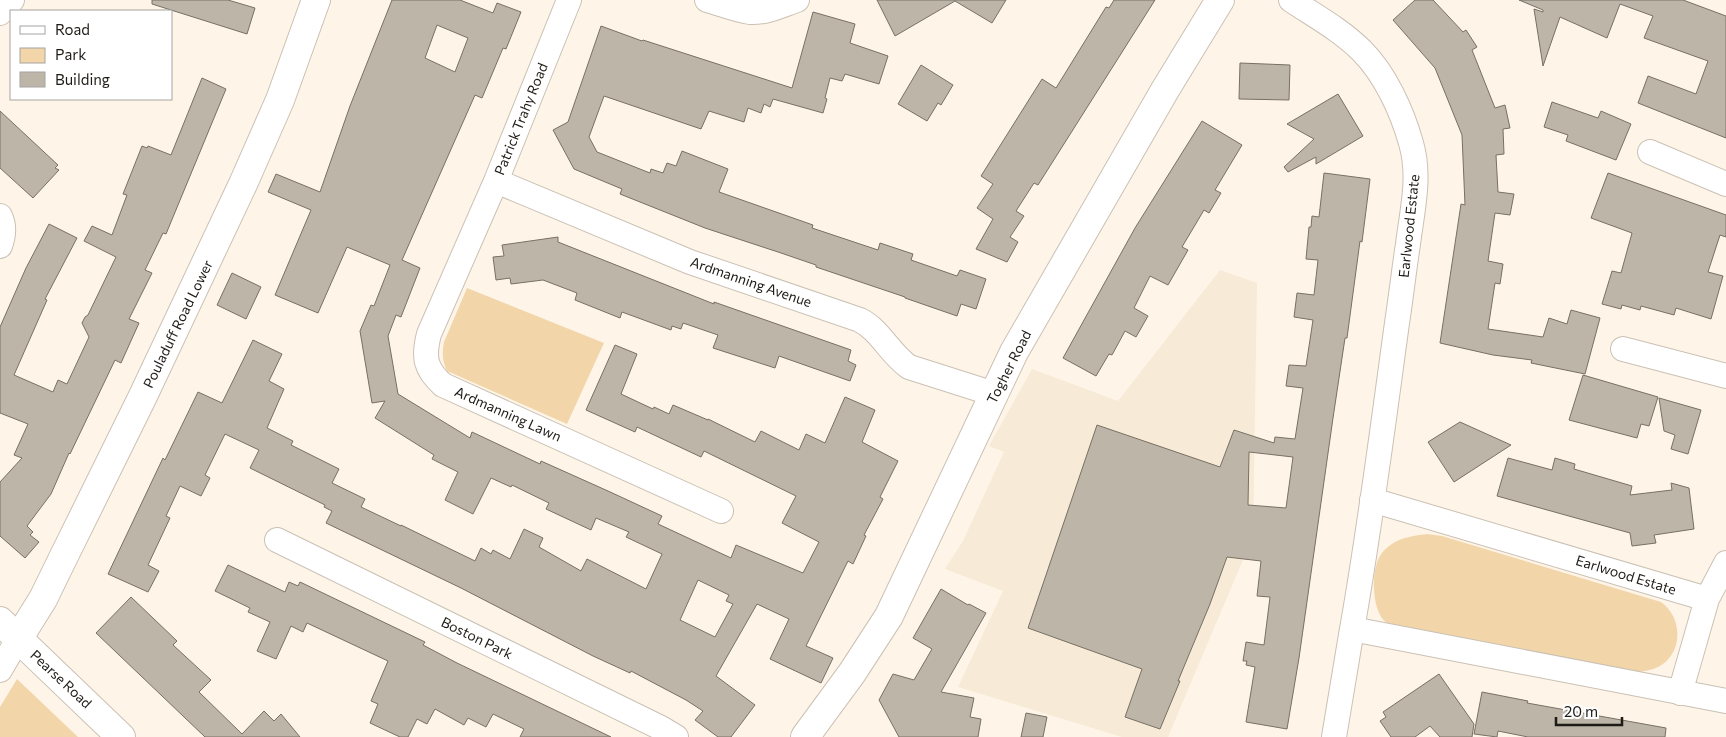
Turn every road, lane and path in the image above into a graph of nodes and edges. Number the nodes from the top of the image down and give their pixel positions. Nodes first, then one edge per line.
1 (12, 0) edge
2 (316, 0) edge
3 (570, 0) edge
4 (708, 0) edge
5 (797, 0) edge
6 (1220, 0) edge
7 (1291, 0) edge
8 (0, 14) edge
9 (1650, 152) dead end
10 (496, 181) junction
11 (1726, 184) edge
12 (0, 216) edge
13 (471, 238) joint
14 (0, 246) edge
15 (1623, 349) dead end
16 (1726, 376) edge
17 (994, 394) junction
18 (1372, 500) junction
19 (721, 511) dead end
20 (278, 540) dead end
21 (1726, 563) edge
22 (1707, 599) junction
23 (1352, 629) junction
24 (9, 630) edge
25 (0, 670) edge
26 (1680, 693) junction
27 (1726, 701) edge
28 (122, 737) edge
29 (676, 737) edge
30 (805, 737) edge
31 (1334, 737) edge

1 - 8 street
2 - 24 street, Pouladuff Road Lower
3 - 10 street, Patrick Trahy Road
4 - 5 street
6 - 17 street, Togher Road
7 - 18 street, Earlwood Estate
9 - 11 street
10 - 13 street, Patrick Trahy Road
10 - 17 street, Ardmanning Avenue
12 - 14 street
13 - 19 street, Ardmanning Lawn
15 - 16 street
17 - 30 street, Togher Road
18 - 22 street, Earlwood Estate
18 - 23 street, Earlwood Estate
20 - 29 street, Boston Park
21 - 22 street
22 - 26 street
23 - 26 street
23 - 31 street, Earlwood Estate
24 - 25 street
24 - 28 street, Pearse Road
26 - 27 street

